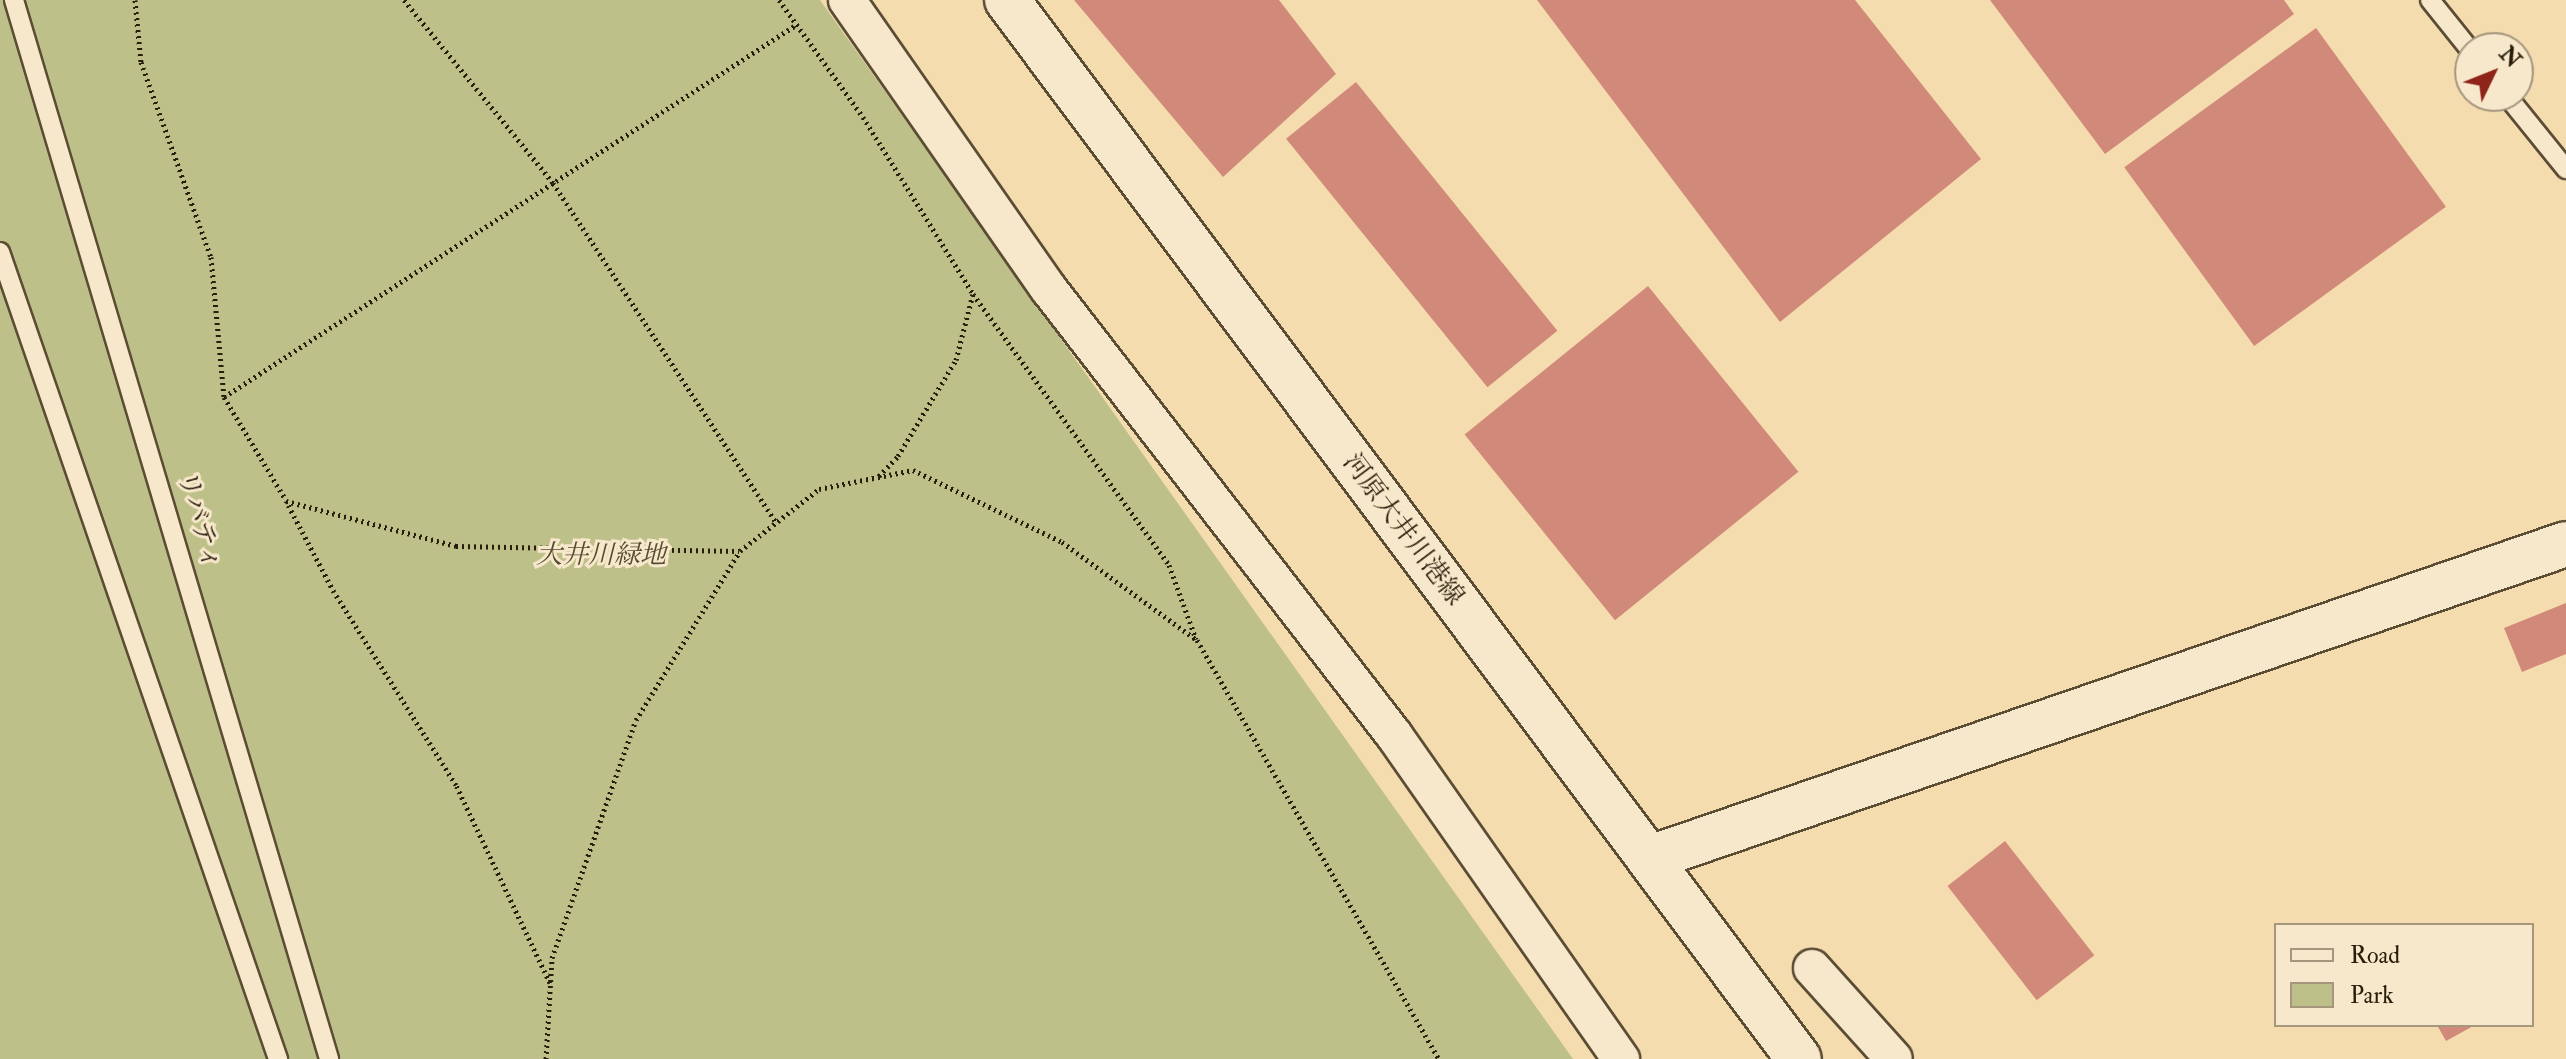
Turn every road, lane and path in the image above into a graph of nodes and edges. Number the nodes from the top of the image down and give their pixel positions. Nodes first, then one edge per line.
1 (14, 0) edge
2 (135, 0) edge
3 (404, 0) edge
4 (779, 0) edge
5 (847, 0) edge
6 (1007, 0) edge
7 (2430, 0) edge
8 (796, 25) junction
9 (2456, 32) edge
10 (2520, 112) edge
11 (2566, 169) edge
12 (553, 183) junction
13 (0, 252) edge
14 (973, 294) junction
15 (224, 397) junction
16 (878, 477) junction
17 (286, 501) junction
18 (776, 523) junction
19 (2566, 544) edge
20 (740, 551) junction
21 (1197, 640) junction
22 (1650, 858) junction
23 (1812, 968) dead end
24 (550, 985) junction
25 (278, 1059) edge
26 (329, 1059) edge
27 (546, 1059) edge
28 (1439, 1059) edge
29 (1621, 1059) edge
30 (1799, 1059) edge
31 (1894, 1059) edge

1 - 26 lane, リバティ
2 - 15 path
3 - 12 path
4 - 8 path
5 - 29 street
6 - 22 main road, 河原大井川港線
7 - 9 lane
8 - 12 path
8 - 14 path
10 - 11 lane
12 - 15 path
12 - 18 path
13 - 25 lane
14 - 16 path
14 - 21 path
15 - 17 path
16 - 18 path
16 - 21 path
17 - 20 path
17 - 24 path
18 - 20 path
19 - 22 main road
20 - 24 path
21 - 28 path
22 - 30 main road, 河原大井川港線
23 - 31 street
24 - 27 path

